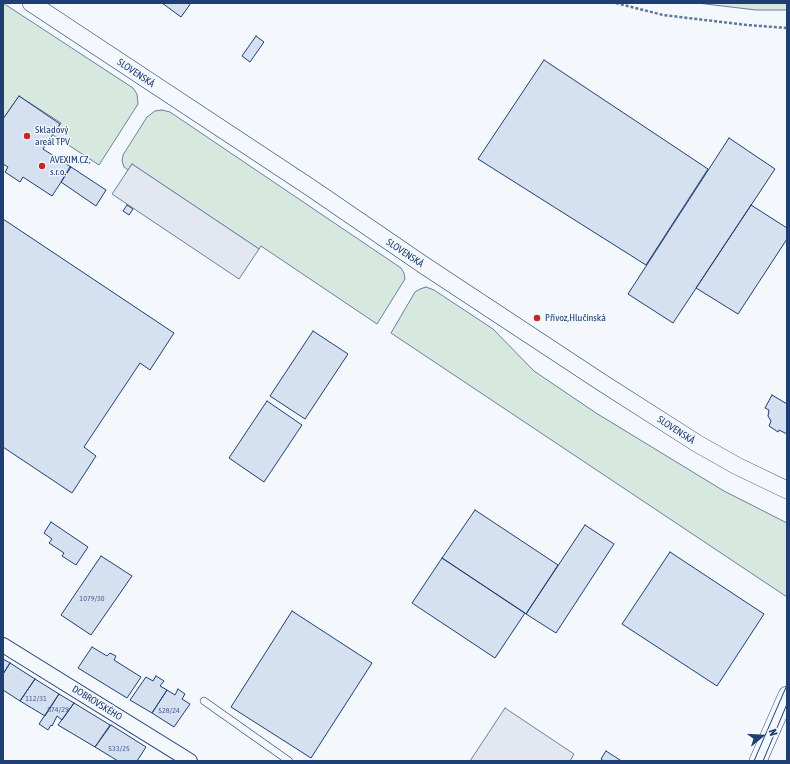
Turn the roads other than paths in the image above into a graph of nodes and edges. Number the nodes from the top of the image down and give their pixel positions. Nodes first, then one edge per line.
1 (31, 3) edge
2 (787, 490) edge
3 (3, 645) edge
4 (787, 695) edge
5 (204, 701) dead end
6 (190, 761) edge
7 (289, 761) edge
8 (758, 761) edge

1 - 2 street, SLOVENSKÁ
3 - 6 street, DOBROVSKÉHO
4 - 8 street
5 - 7 lane

